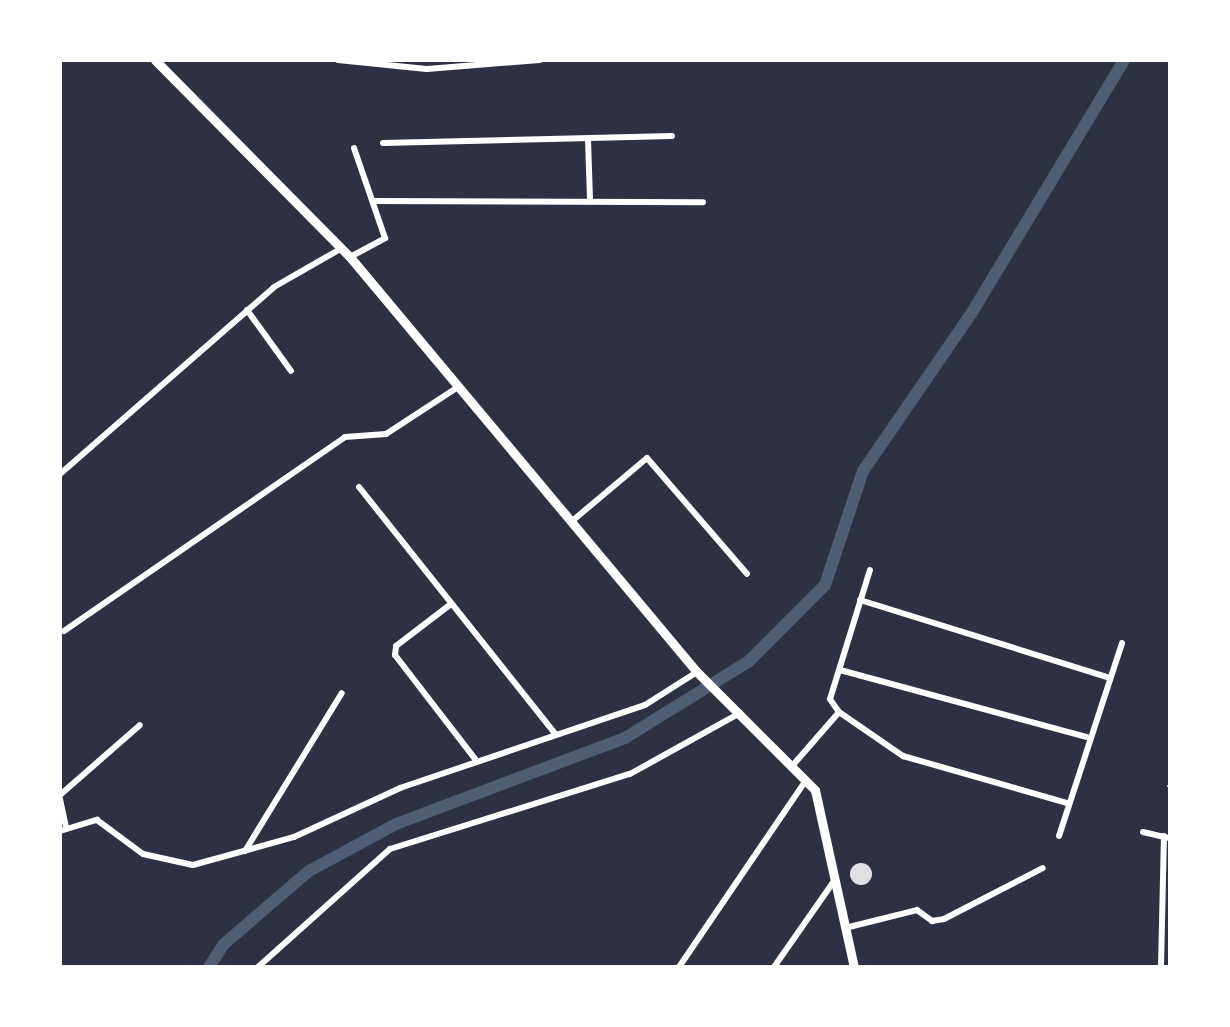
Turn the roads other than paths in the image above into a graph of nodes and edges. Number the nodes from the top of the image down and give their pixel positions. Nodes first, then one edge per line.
1 (155, 60) edge
2 (338, 60) edge
3 (428, 60) edge
4 (540, 60) edge
5 (362, 61) edge
6 (427, 69) junction
7 (672, 136) dead end
8 (588, 139) junction
9 (383, 143) dead end
10 (354, 148) dead end
11 (590, 198) junction
12 (373, 201) junction
13 (703, 202) dead end
14 (342, 248) junction
15 (350, 257) junction
16 (247, 310) junction
17 (291, 371) dead end
18 (458, 387) junction
19 (60, 474) edge
20 (359, 487) dead end
21 (571, 522) junction
22 (870, 570) dead end
23 (747, 574) dead end
24 (860, 600) junction
25 (451, 604) junction
26 (64, 631) dead end
27 (1122, 643) dead end
28 (840, 670) junction
29 (701, 676) junction
30 (1107, 677) junction
31 (342, 693) dead end
32 (839, 712) junction
33 (740, 713) junction
34 (140, 725) dead end
35 (555, 733) junction
36 (1087, 737) junction
37 (476, 760) junction
38 (793, 765) junction
39 (806, 780) junction
40 (60, 797) edge
41 (1067, 803) junction
42 (63, 829) edge
43 (1143, 832) dead end
44 (1059, 836) dead end
45 (1167, 837) edge
46 (245, 851) junction
47 (1043, 868) dead end
48 (836, 878) junction
49 (1166, 894) edge
50 (845, 928) junction
51 (1161, 948) junction
52 (1170, 949) edge
53 (258, 967) edge
54 (679, 967) edge
55 (774, 967) edge
56 (854, 967) edge
57 (1161, 967) edge

1 - 14 main road
2 - 5 street
3 - 6 street
4 - 6 street
5 - 6 street
7 - 8 street
8 - 9 street
8 - 11 street
10 - 12 street
11 - 12 street
11 - 13 street
12 - 15 street
14 - 15 main road
14 - 16 street
15 - 18 main road
16 - 17 street
16 - 19 street
18 - 21 main road
18 - 26 street
20 - 25 street
21 - 23 street
21 - 29 main road
22 - 24 street
24 - 28 street
24 - 30 street
25 - 35 street
25 - 37 street
27 - 30 street
28 - 32 street
28 - 36 street
29 - 33 main road
29 - 35 street
30 - 36 street
31 - 46 street
32 - 38 street
32 - 41 street
33 - 38 main road
33 - 53 street
34 - 40 street
35 - 37 street
36 - 41 street
37 - 46 street
38 - 39 main road
39 - 48 main road
39 - 54 street
40 - 42 street
41 - 44 street
42 - 46 street
43 - 45 street
45 - 49 street
47 - 50 street
48 - 50 main road
48 - 55 street
49 - 51 street
50 - 56 main road
51 - 52 street
51 - 57 street

